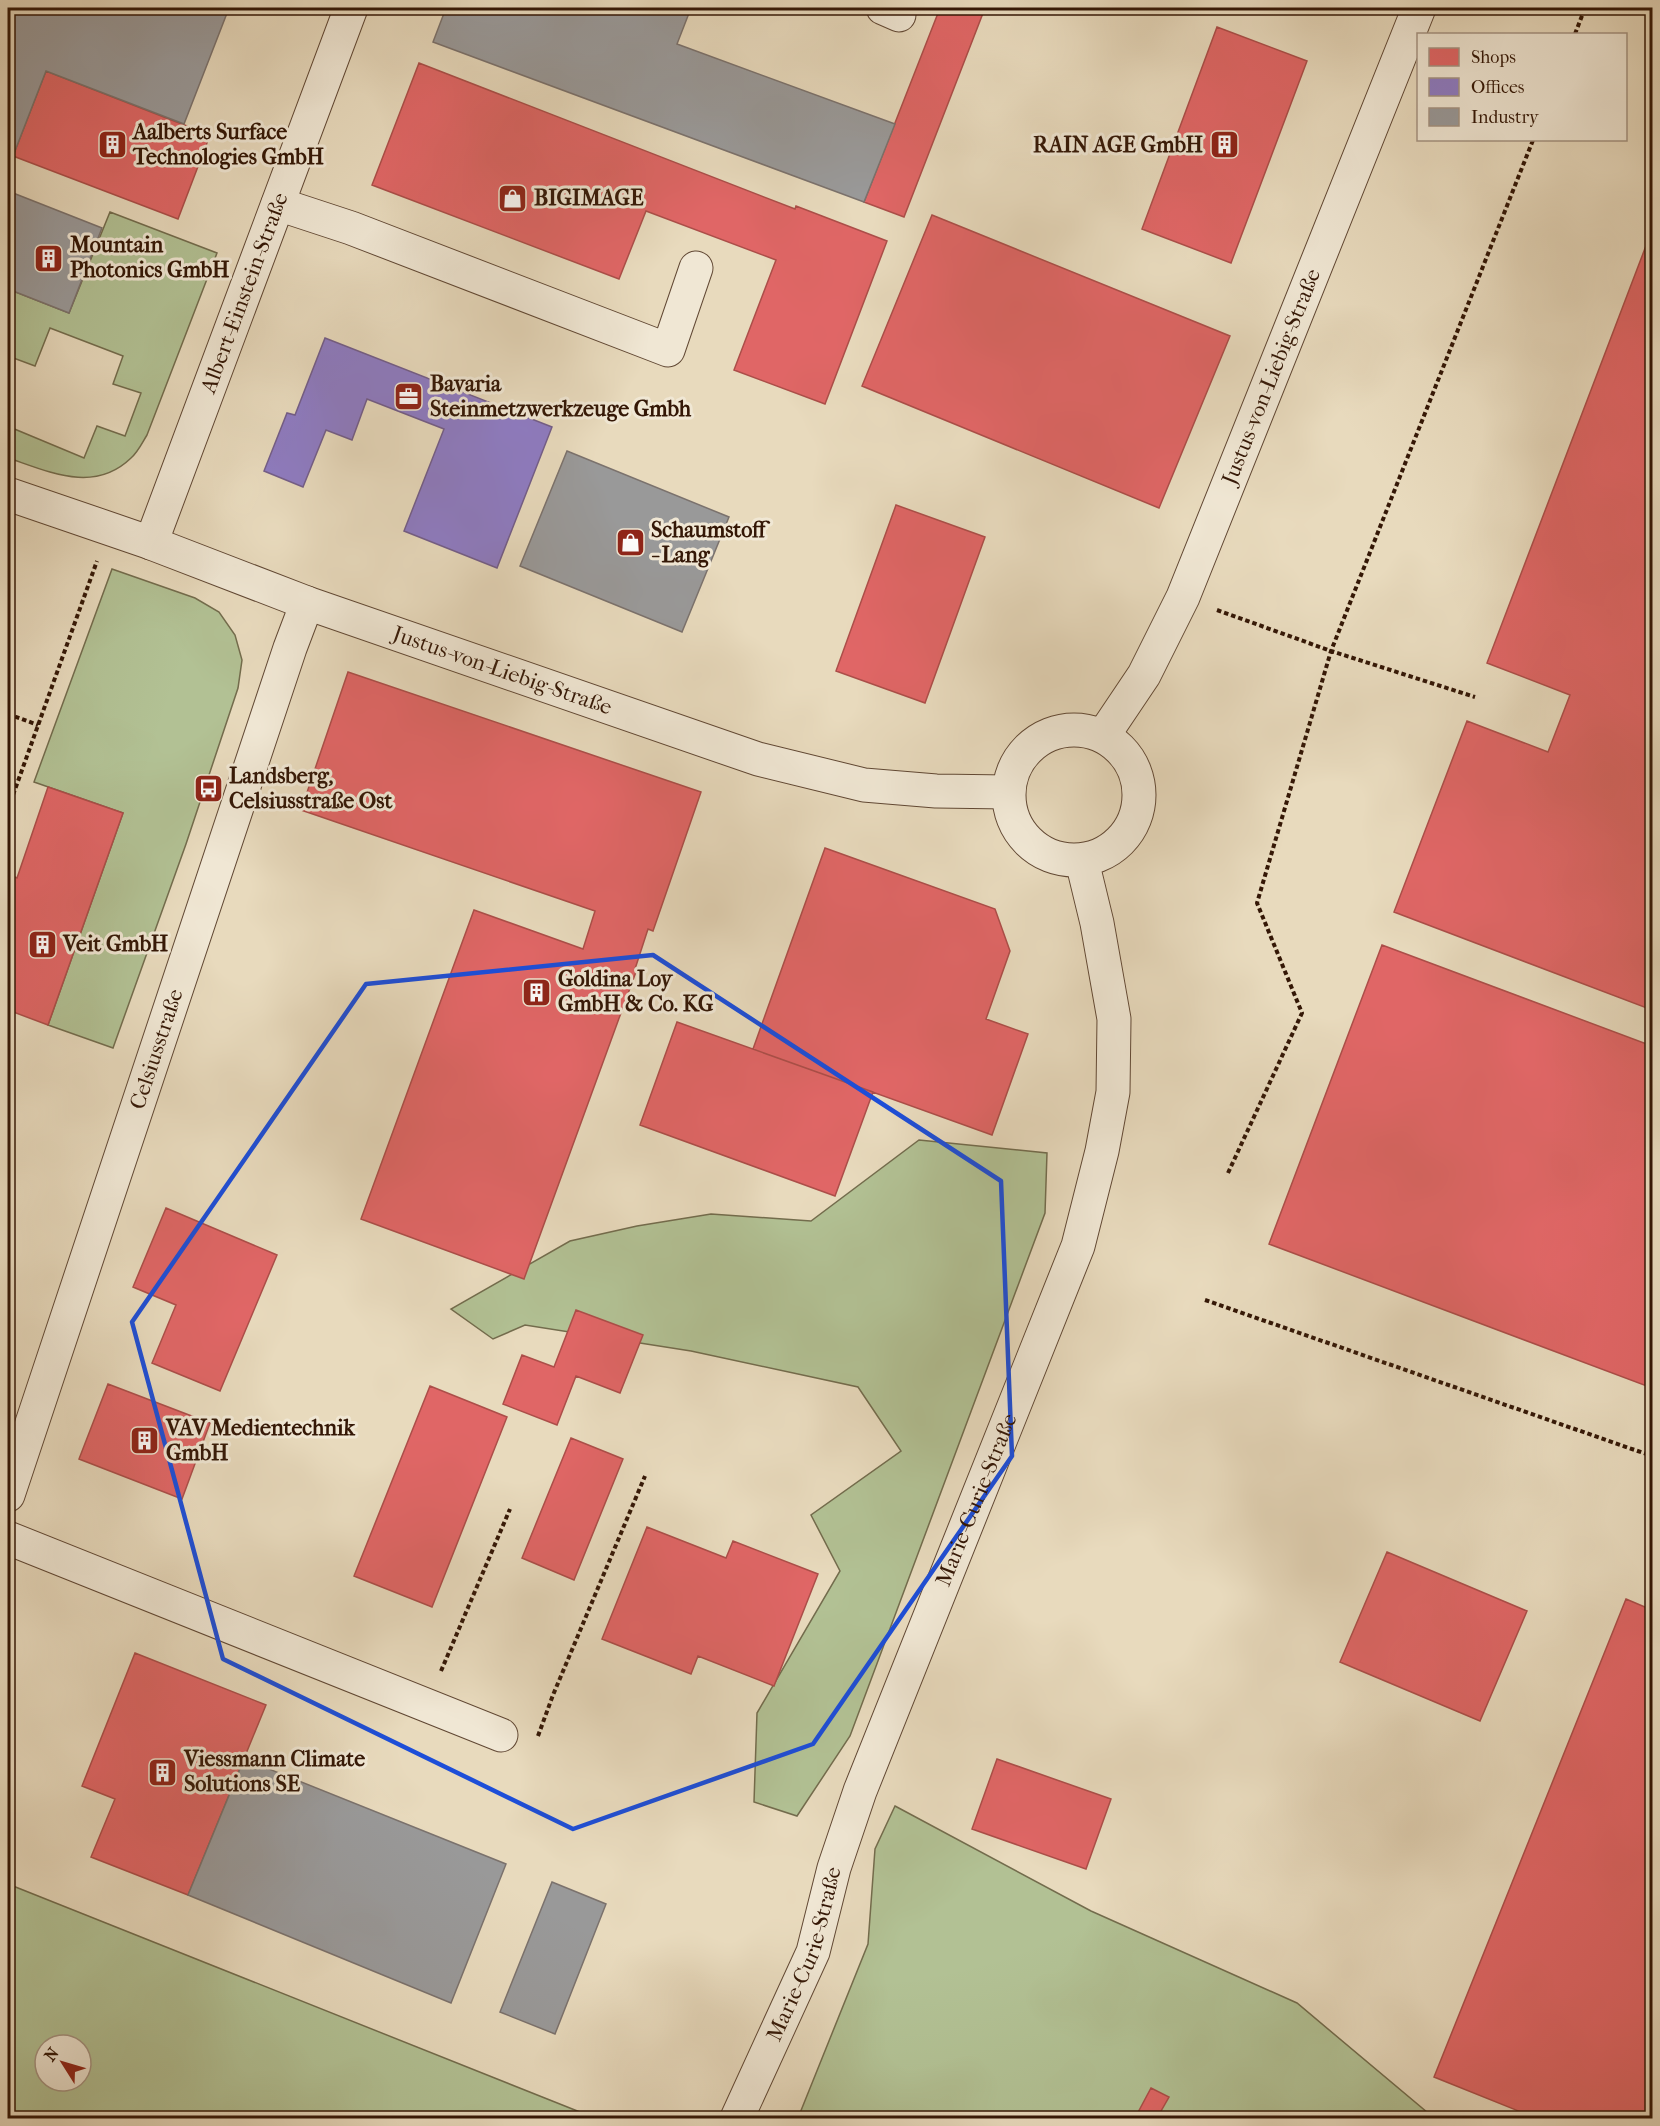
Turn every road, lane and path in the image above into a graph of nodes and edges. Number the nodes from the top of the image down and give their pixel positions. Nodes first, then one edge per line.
1 (351, 8) edge
2 (1419, 8) edge
3 (1585, 8) edge
4 (1575, 33) edge
5 (1533, 141) edge
6 (278, 204) junction
7 (696, 268) dead end
8 (8, 495) edge
9 (151, 543) junction
10 (96, 563) dead end
11 (1183, 597) junction
12 (307, 603) junction
13 (1331, 651) junction
14 (1475, 697) dead end
15 (8, 714) edge
16 (38, 725) junction
17 (1103, 736) junction
18 (1008, 792) junction
19 (8, 809) edge
20 (1082, 861) junction
21 (1228, 1173) dead end
22 (1205, 1300) dead end
23 (1653, 1456) edge
24 (645, 1476) dead end
25 (8, 1496) edge
26 (510, 1509) dead end
27 (8, 1538) edge
28 (426, 1705) junction
29 (501, 1735) joint
30 (738, 2118) edge

1 - 6 street, Albert-Einstein-Straße
2 - 11 street, Justus-von-Liebig-Straße
3 - 4 path
5 - 13 path
6 - 7 street
6 - 9 street, Albert-Einstein-Straße
8 - 9 street, Justus-von-Liebig-Straße
9 - 12 street, Justus-von-Liebig-Straße
10 - 16 path
11 - 13 path
11 - 17 street, Justus-von-Liebig-Straße
12 - 18 street, Justus-von-Liebig-Straße
12 - 25 street, Celsiusstraße
13 - 14 path
13 - 21 path
15 - 16 path
16 - 19 path
17 - 18 street
17 - 20 street
18 - 20 street
20 - 30 street, Marie-Curie-Straße
22 - 23 path
24 - 29 path
26 - 28 path
27 - 28 street
28 - 29 street

